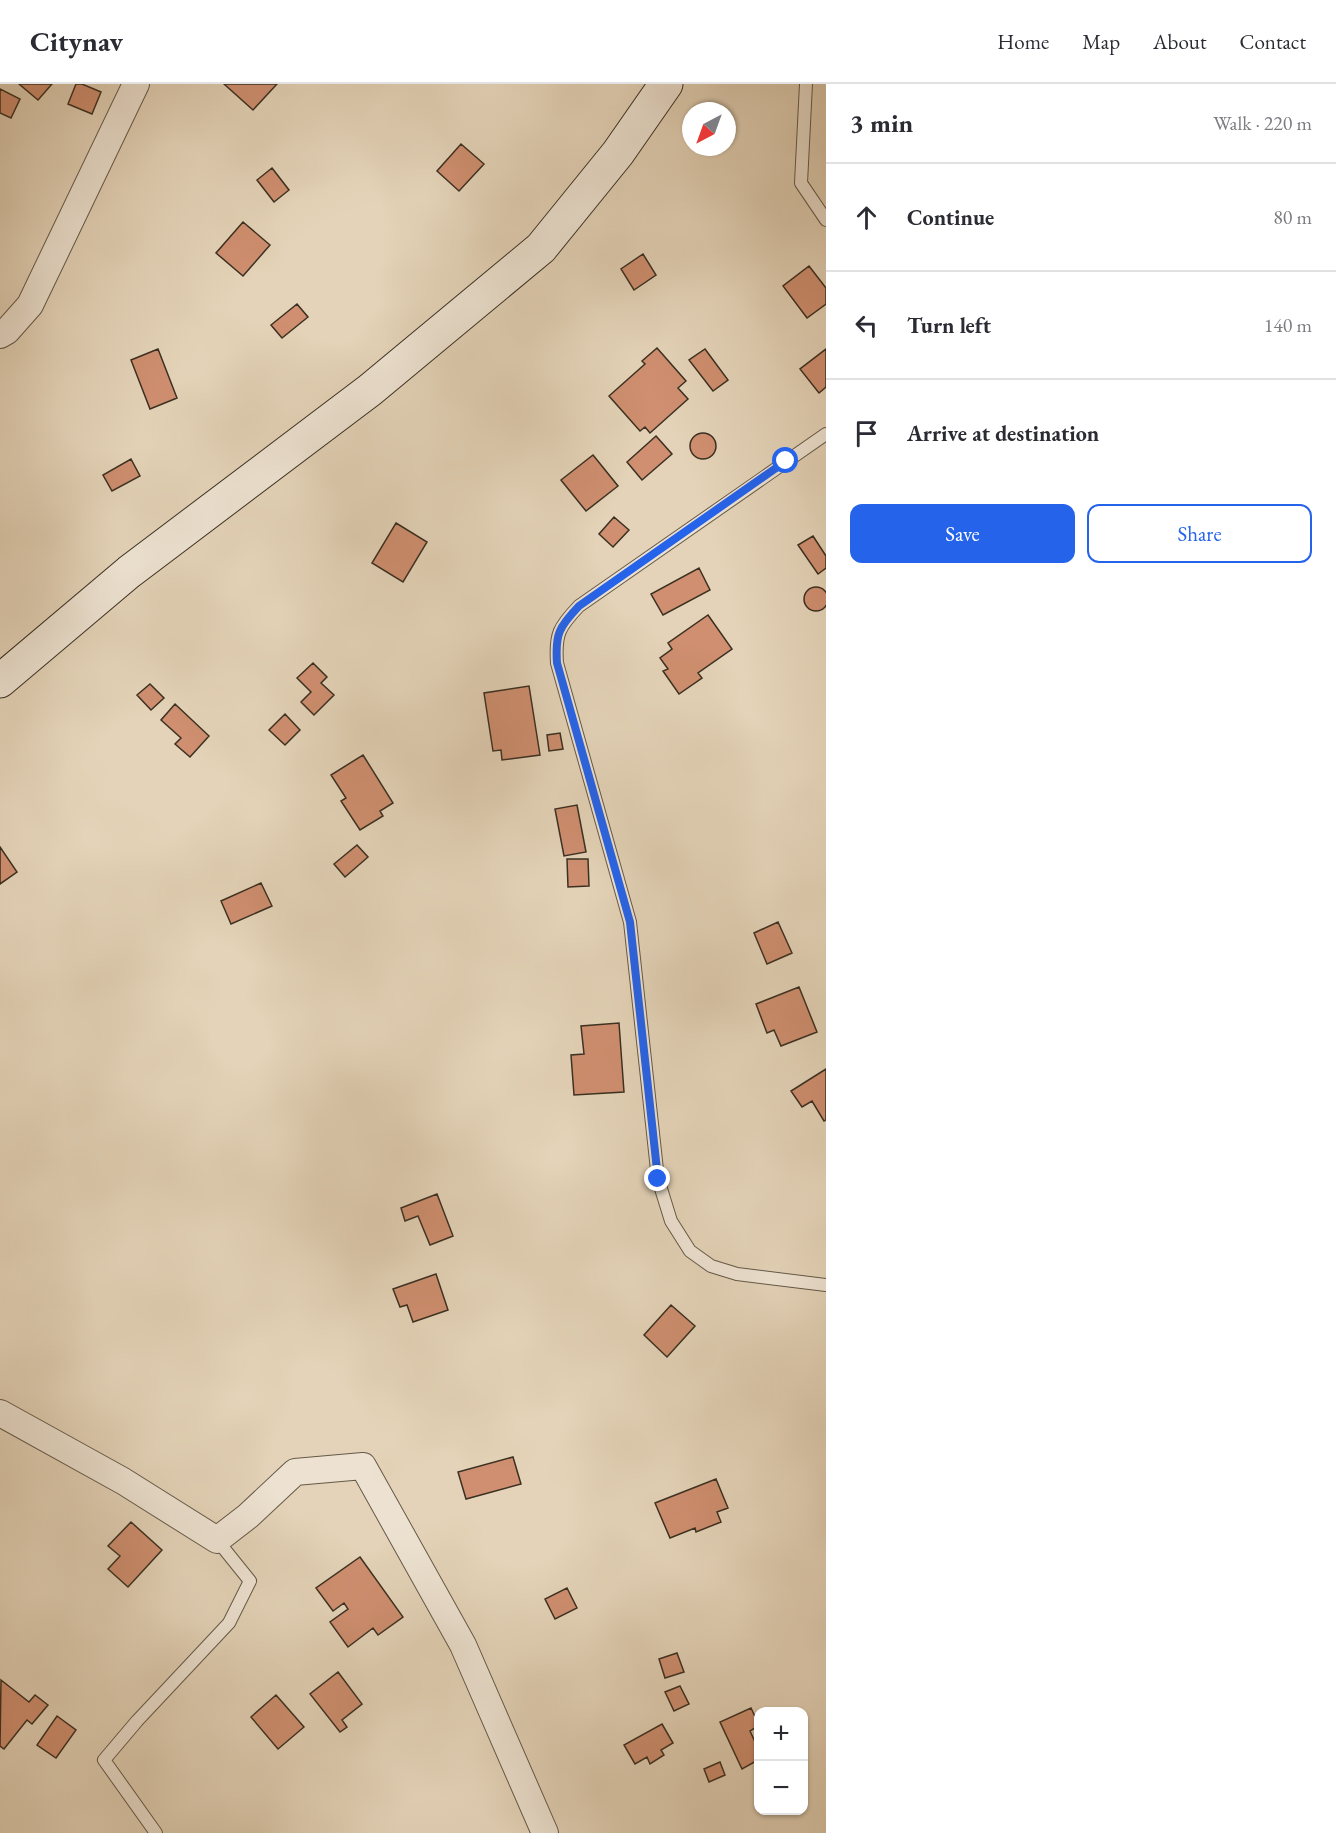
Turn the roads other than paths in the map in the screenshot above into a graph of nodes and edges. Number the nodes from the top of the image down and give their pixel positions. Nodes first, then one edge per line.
1 (136, 84) edge
2 (666, 84) edge
3 (806, 84) edge
4 (826, 220) edge
5 (0, 335) edge
6 (826, 434) edge
7 (0, 681) edge
8 (826, 1285) edge
9 (0, 1413) edge
10 (217, 1540) junction
11 (156, 1833) edge
12 (545, 1833) edge

1 - 5 street
2 - 7 street
3 - 4 lane
6 - 8 lane
9 - 10 street
10 - 11 lane
10 - 12 street

